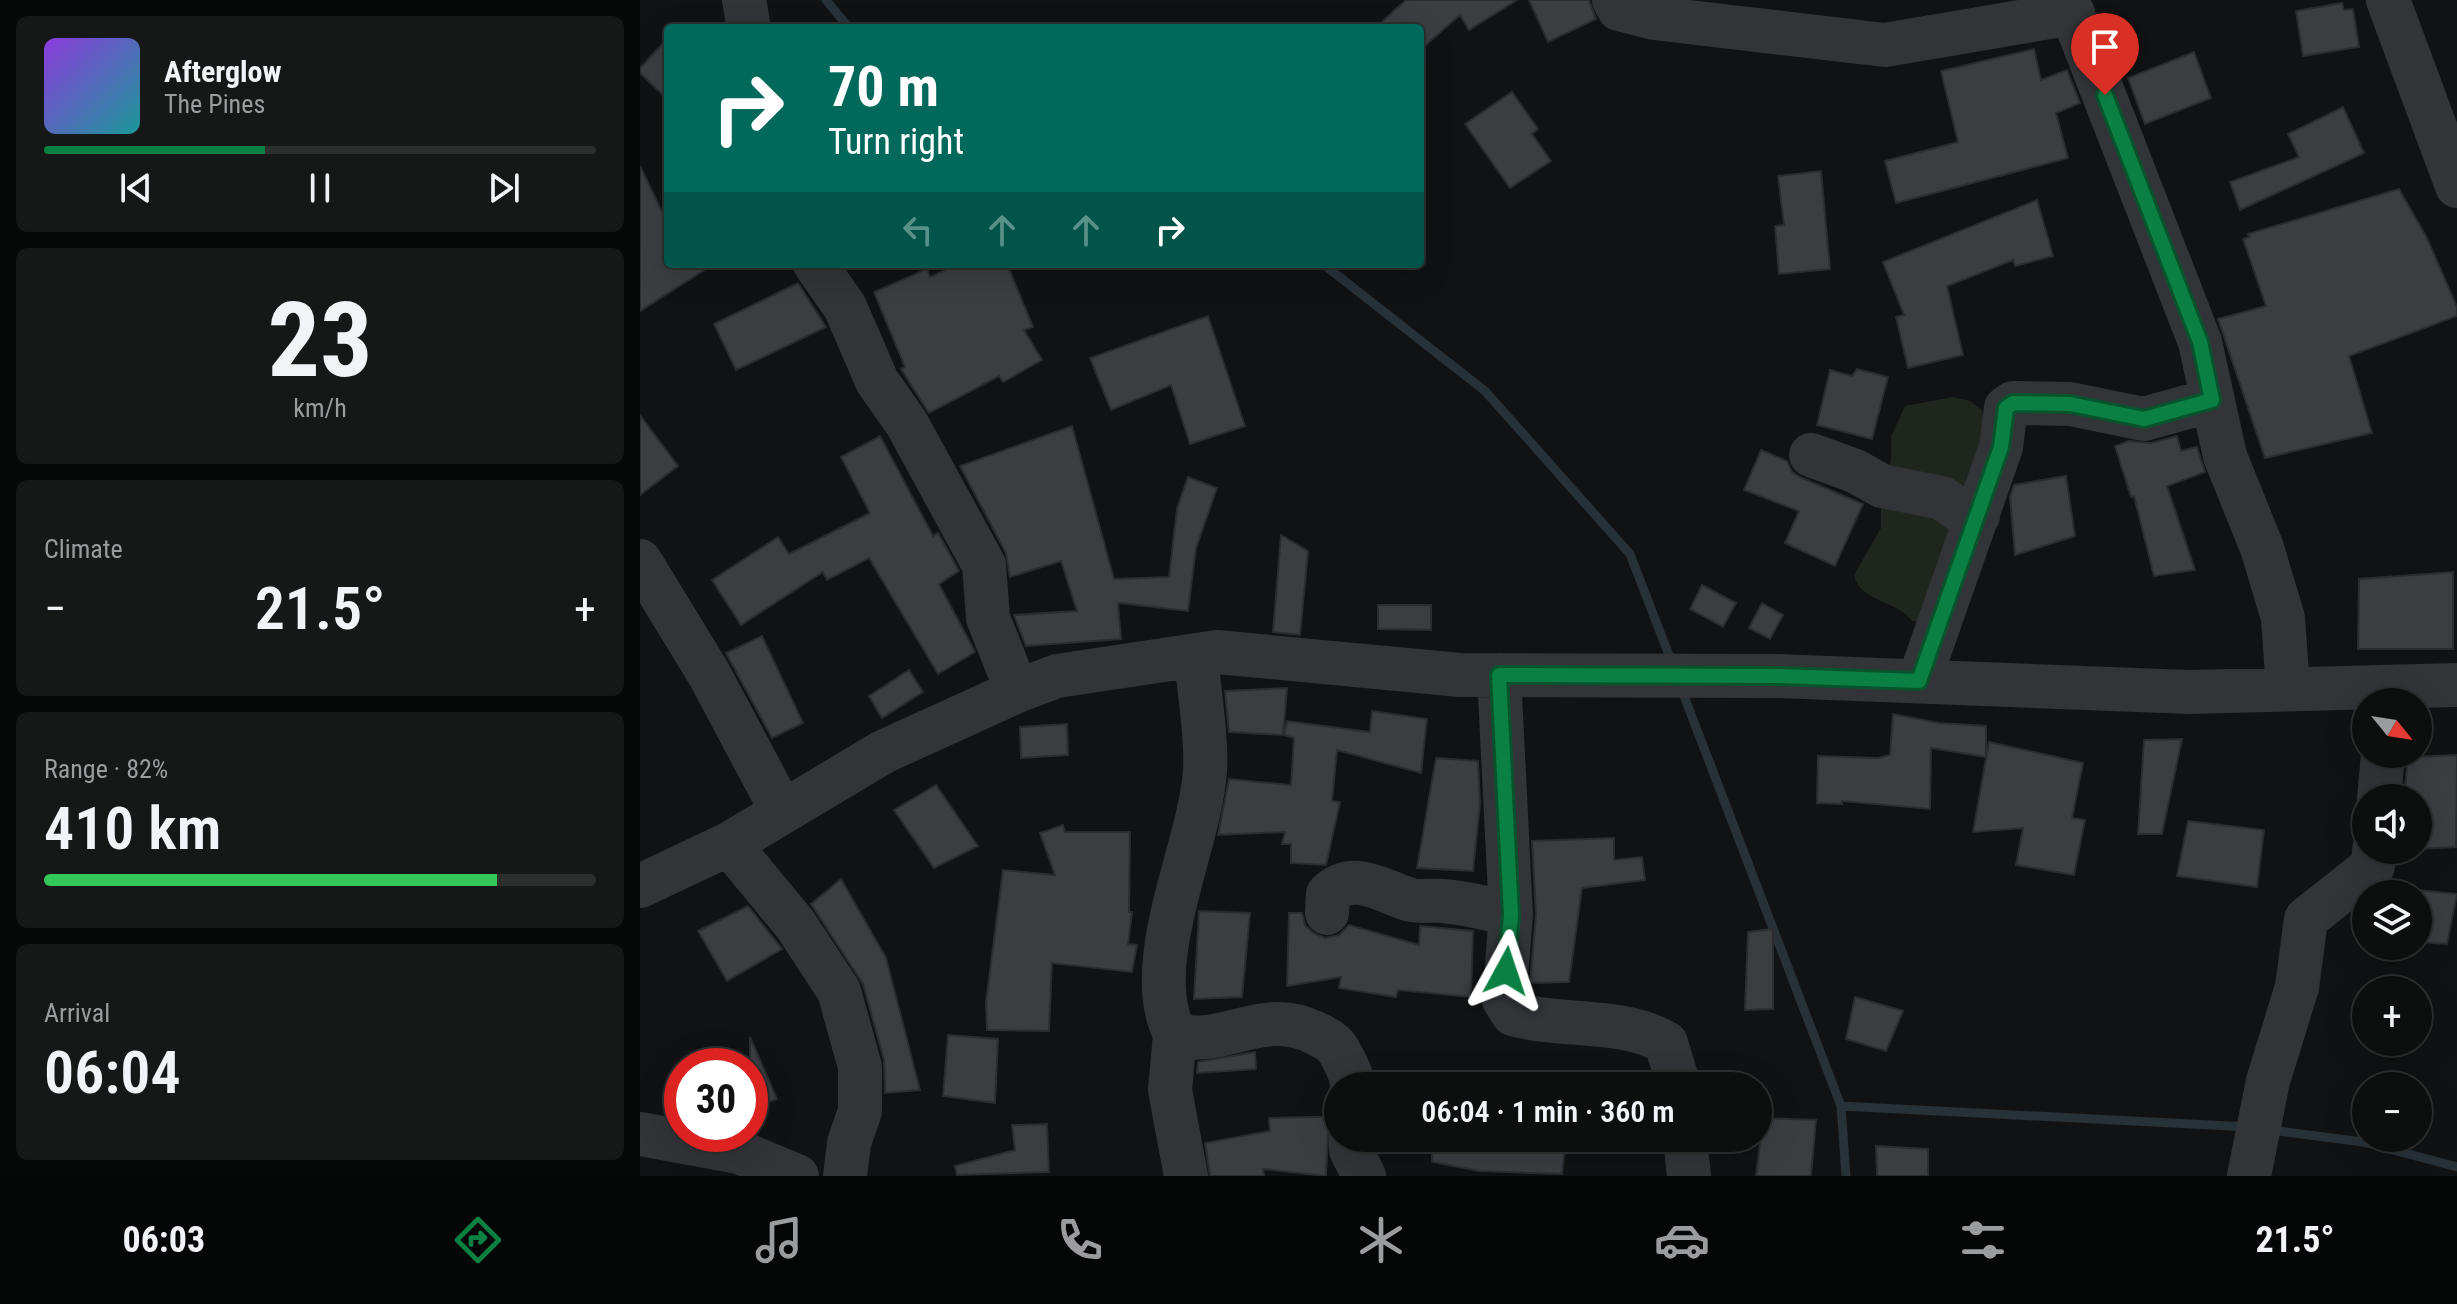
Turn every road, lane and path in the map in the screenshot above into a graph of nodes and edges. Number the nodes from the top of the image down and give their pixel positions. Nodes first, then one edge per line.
1 (744, 0) edge
2 (1614, 0) edge
3 (2388, 0) edge
4 (2070, 6) edge
5 (748, 24) edge
6 (2457, 186) edge
7 (818, 268) edge
8 (2212, 400) junction
9 (1811, 455) dead end
10 (1978, 516) junction
11 (640, 561) edge
12 (1196, 655) junction
13 (1499, 675) junction
14 (1919, 681) junction
15 (2457, 685) edge
16 (2432, 688) edge
17 (2288, 689) junction
18 (1017, 691) junction
19 (2352, 692) edge
20 (782, 811) junction
21 (729, 844) junction
22 (2373, 864) edge
23 (640, 886) edge
24 (1327, 913) dead end
25 (1511, 915) junction
26 (1175, 1034) junction
27 (1350, 1072) edge
28 (1678, 1072) edge
29 (640, 1134) edge
30 (2254, 1147) edge
31 (1352, 1152) edge
32 (1686, 1152) edge
33 (728, 1164) edge
34 (797, 1176) edge
35 (845, 1176) edge
36 (1186, 1176) edge
37 (1364, 1176) edge
38 (1689, 1176) edge

1 - 5 street
2 - 4 street
3 - 6 street
4 - 8 street
7 - 18 street
8 - 10 street
8 - 17 street
9 - 10 street
10 - 14 street
11 - 20 street
12 - 13 street
12 - 18 street
12 - 26 street
13 - 14 street
13 - 25 street
14 - 17 street
15 - 16 street
17 - 19 street
18 - 20 street
20 - 21 street
21 - 23 street
21 - 35 street
22 - 30 street
24 - 25 street
25 - 28 street
26 - 27 street
26 - 36 street
29 - 33 street
31 - 37 street
32 - 38 street
33 - 34 street

